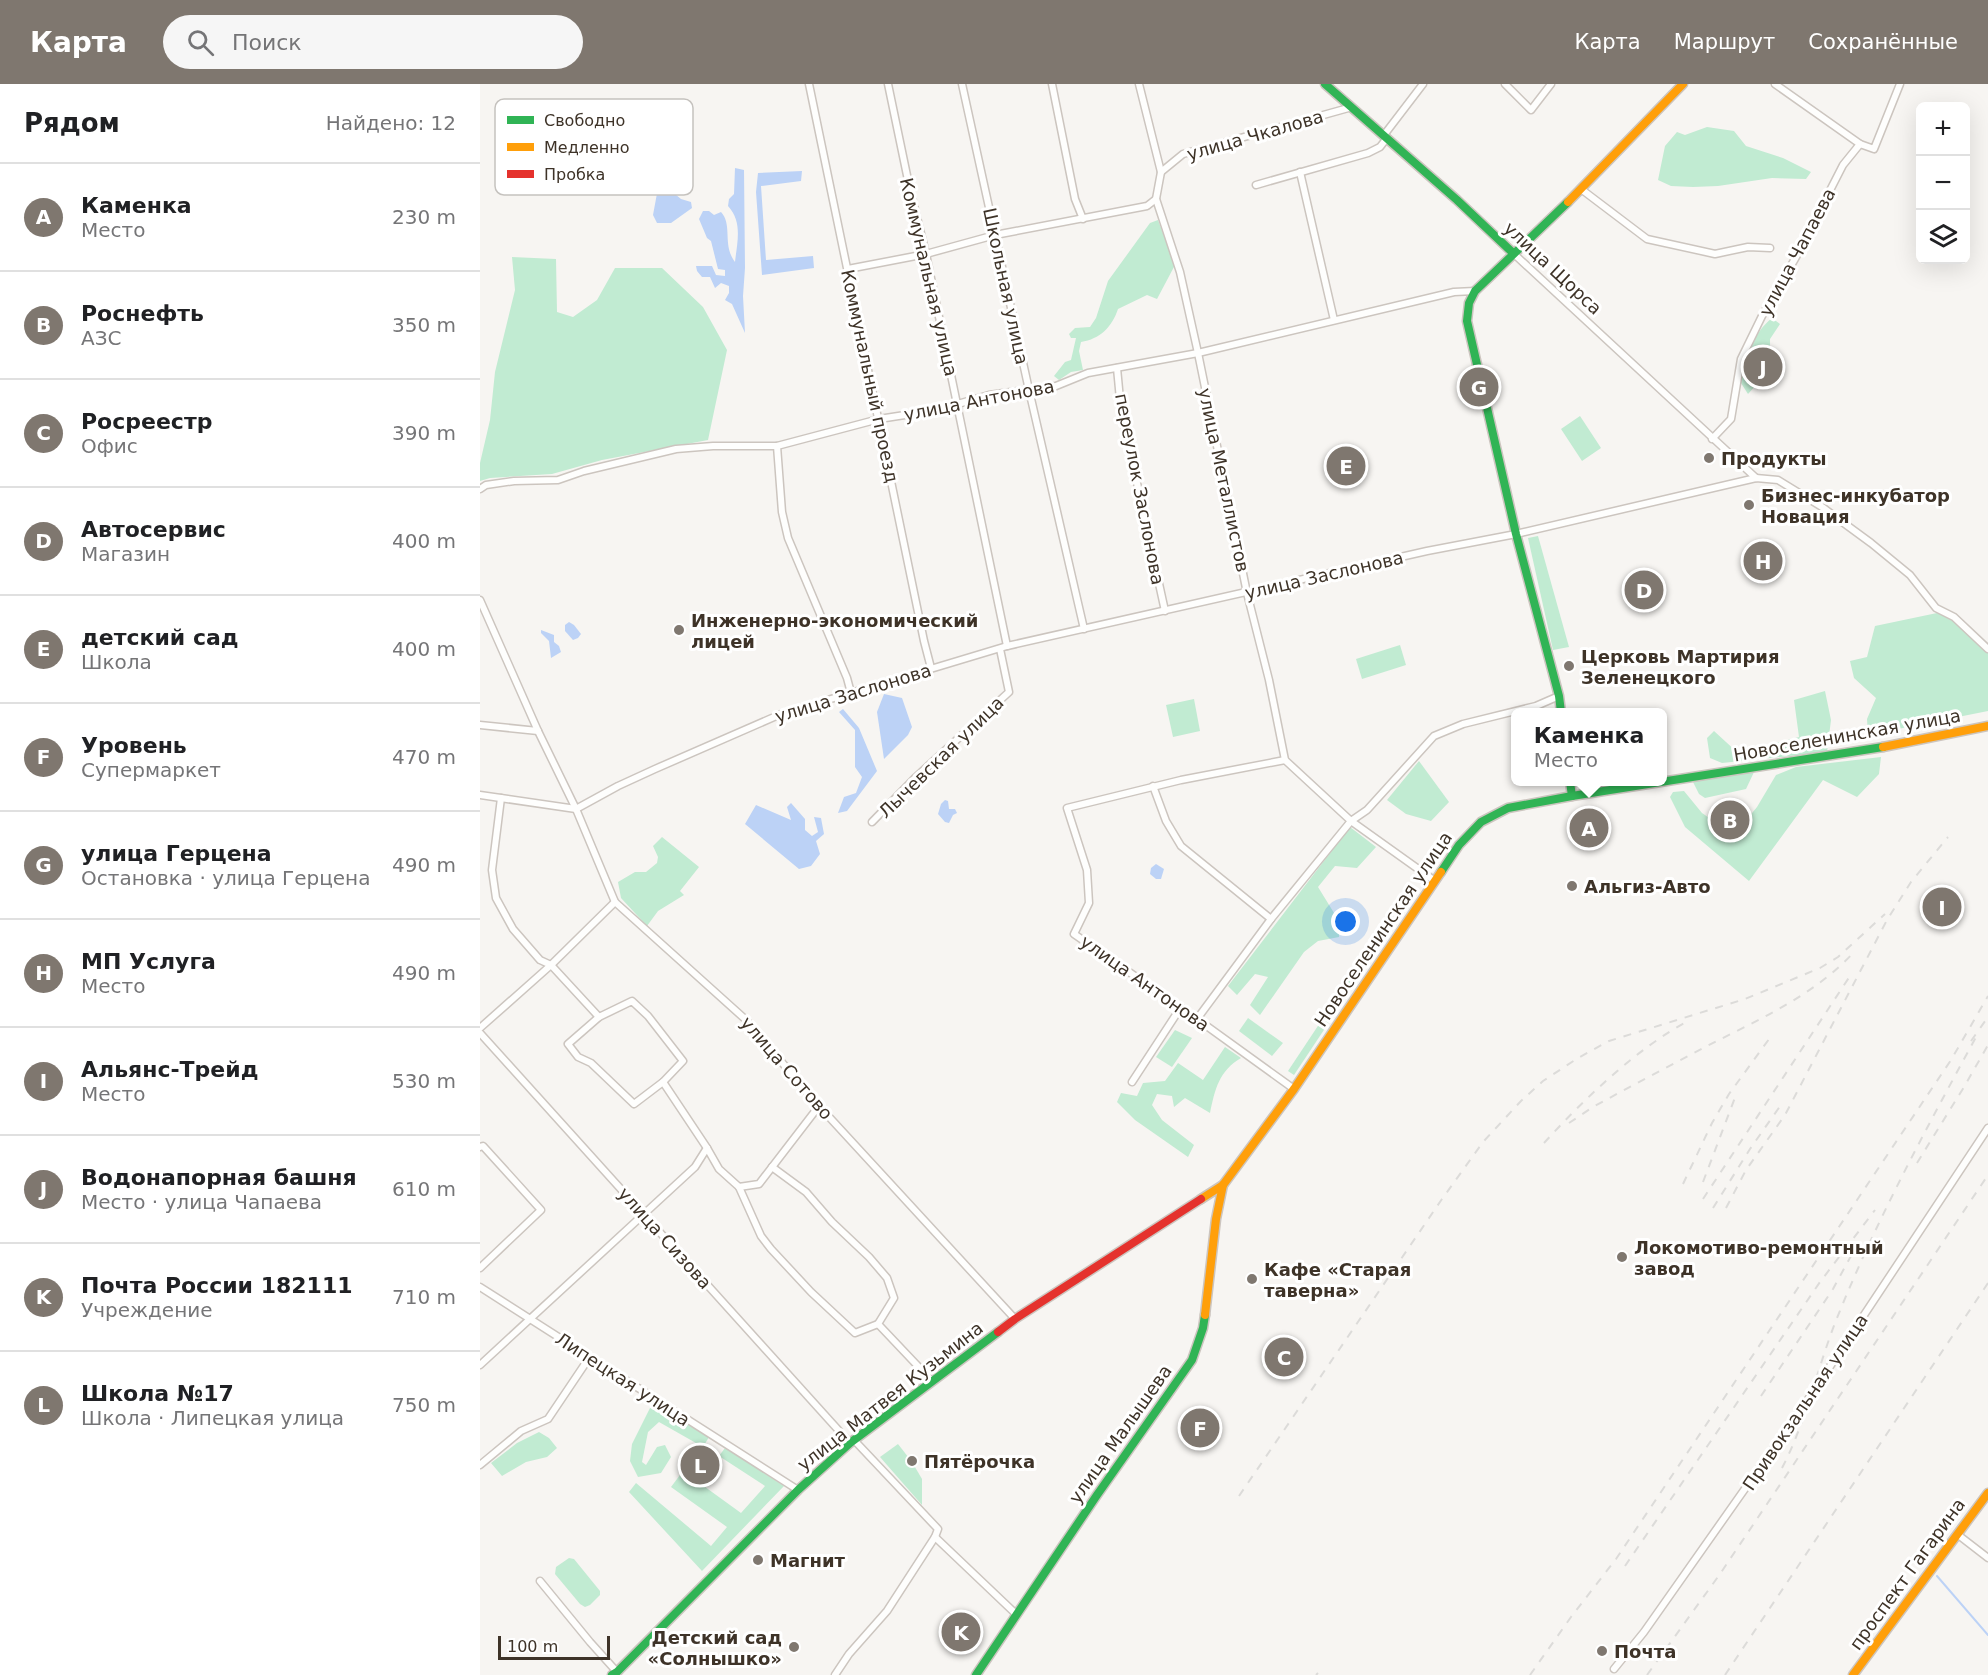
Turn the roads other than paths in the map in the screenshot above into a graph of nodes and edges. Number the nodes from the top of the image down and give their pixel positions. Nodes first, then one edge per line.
1 (809, 84) edge
2 (888, 84) edge
3 (962, 84) edge
4 (1052, 84) edge
5 (1139, 84) edge
6 (1324, 84) edge
7 (1423, 84) edge
8 (1505, 84) edge
9 (1551, 84) edge
10 (1683, 84) edge
11 (1775, 84) edge
12 (1900, 84) edge
13 (1352, 107) junction
14 (1386, 137) junction
15 (1860, 144) junction
16 (1161, 171) junction
17 (1300, 172) junction
18 (1256, 185) dead end
19 (1581, 189) junction
20 (1156, 199) junction
21 (1083, 219) junction
22 (995, 235) junction
23 (1770, 248) dead end
24 (1513, 253) junction
25 (926, 254) junction
26 (848, 269) junction
27 (1475, 291) junction
28 (1334, 320) junction
29 (1198, 353) junction
30 (1117, 368) junction
31 (1029, 390) junction
32 (957, 404) junction
33 (879, 419) junction
34 (1712, 439) junction
35 (777, 446) junction
36 (1756, 478) junction
37 (480, 489) edge
38 (1516, 534) junction
39 (1247, 592) junction
40 (480, 600) edge
41 (1165, 611) junction
42 (1084, 629) junction
43 (1003, 647) junction
44 (1988, 649) edge
45 (931, 668) junction
46 (1009, 692) joint
47 (851, 693) junction
48 (1559, 696) junction
49 (1528, 708) edge
50 (1560, 708) edge
51 (1511, 712) edge
52 (480, 725) edge
53 (1988, 726) edge
54 (538, 731) junction
55 (1285, 760) junction
56 (1667, 781) edge
57 (1154, 786) junction
58 (1571, 786) edge
59 (1637, 786) edge
60 (480, 795) edge
61 (1572, 796) junction
62 (501, 798) junction
63 (576, 810) junction
64 (1351, 821) junction
65 (872, 822) dead end
66 (1435, 881) junction
67 (615, 902) junction
68 (1271, 919) junction
69 (551, 965) junction
70 (1181, 1007) junction
71 (598, 1017) junction
72 (1197, 1019) junction
73 (480, 1028) edge
74 (480, 1033) edge
75 (663, 1082) junction
76 (1132, 1082) dead end
77 (1294, 1089) junction
78 (819, 1106) junction
79 (1988, 1128) edge
80 (480, 1147) edge
81 (707, 1148) junction
82 (772, 1167) junction
83 (1222, 1185) junction
84 (739, 1187) junction
85 (644, 1214) junction
86 (480, 1268) edge
87 (480, 1287) edge
88 (530, 1318) junction
89 (1015, 1319) junction
90 (878, 1324) junction
91 (589, 1358) junction
92 (480, 1365) edge
93 (932, 1381) junction
94 (852, 1441) junction
95 (480, 1465) edge
96 (798, 1490) junction
97 (1988, 1493) edge
98 (1957, 1534) junction
99 (935, 1537) junction
100 (1988, 1557) edge
101 (540, 1581) dead end
102 (1017, 1614) junction
103 (1614, 1669) dead end
104 (615, 1674) edge
105 (835, 1675) edge
106 (976, 1675) edge
107 (1853, 1675) edge

1 - 26 street, Коммунальный проезд
2 - 25 street, Коммунальная улица
3 - 22 street, Школьная улица
4 - 21 street
5 - 16 street, улица Металлистов
6 - 13 main road, улица Щорса
7 - 14 street
8 - 9 street
10 - 19 main road
11 - 15 street
12 - 15 street, улица Чапаева
13 - 14 main road, улица Щорса
13 - 16 street, улица Чкалова
14 - 17 street
14 - 24 main road, улица Щорса
15 - 34 street, улица Чапаева
16 - 20 street, улица Металлистов
17 - 18 street
17 - 28 street
19 - 23 street
19 - 24 main road
20 - 21 street
20 - 29 street, улица Металлистов
21 - 22 street
22 - 25 street
22 - 31 street, Школьная улица
24 - 27 main road
24 - 34 street, улица Щорса
25 - 26 street
25 - 32 street, Коммунальная улица
26 - 33 street, Коммунальный проезд
27 - 28 street, улица Антонова
27 - 38 main road
28 - 29 street, улица Антонова
29 - 30 street, улица Антонова
29 - 39 street, улица Металлистов
30 - 31 street, улица Антонова
30 - 41 street, переулок Заслонова
31 - 32 street, улица Антонова
31 - 42 street, Школьная улица
32 - 33 street, улица Антонова
32 - 43 street, Коммунальная улица
33 - 35 street, улица Антонова
33 - 45 street, Коммунальный проезд
34 - 36 street, улица Щорса
35 - 37 street, улица Антонова
35 - 47 street
36 - 38 street, улица Заслонова
36 - 44 street, улица Заслонова
38 - 39 street, улица Заслонова
38 - 48 main road
39 - 41 street, улица Заслонова
39 - 55 street, улица Металлистов
40 - 54 street, улица Сотово
41 - 42 street, улица Заслонова
42 - 43 street, улица Заслонова
43 - 45 street, улица Заслонова
43 - 46 street, Коммунальная улица
45 - 47 street, улица Заслонова
46 - 65 street, Лычевская улица
47 - 63 street, улица Заслонова
48 - 49 street
48 - 50 main road
51 - 64 street
52 - 54 street
53 - 56 main road, Новоселенинская улица
54 - 63 street, улица Сотово
55 - 57 street
55 - 64 street
57 - 68 street
57 - 70 street, улица Антонова
58 - 61 main road
59 - 61 main road, Новоселенинская улица
60 - 62 street
61 - 66 main road, Новоселенинская улица
62 - 63 street
62 - 69 street
63 - 67 street, улица Сотово
64 - 66 street
64 - 68 street
66 - 77 main road, Новоселенинская улица
67 - 69 street
67 - 78 street, улица Сотово
68 - 72 street
69 - 71 street
69 - 73 street
70 - 72 street, улица Антонова
70 - 76 street
71 - 75 street
71 - 75 street
72 - 77 street, улица Антонова
74 - 85 street, улица Сизова
75 - 81 street
77 - 83 main road, Новоселенинская улица
78 - 82 street
78 - 89 street, улица Сотово
79 - 103 street, Привокзальная улица
80 - 86 street
81 - 84 street
81 - 85 street
82 - 84 street
82 - 90 street
83 - 89 main road, улица Матвея Кузьмина
83 - 102 main road, улица Малышева
84 - 90 street
85 - 88 street
85 - 94 street, улица Сизова
87 - 88 street, Липецкая улица
88 - 91 street, Липецкая улица
88 - 92 street
89 - 93 main road, улица Матвея Кузьмина
90 - 93 street
91 - 95 street
91 - 96 street, Липецкая улица
93 - 94 main road, улица Матвея Кузьмина
94 - 96 main road, улица Матвея Кузьмина
94 - 99 street, улица Сизова
96 - 104 main road, улица Матвея Кузьмина
97 - 98 main road, проспект Гагарина
98 - 100 street
98 - 107 main road, проспект Гагарина
99 - 102 street
99 - 105 street
101 - 104 street
102 - 106 main road, улица Малышева

